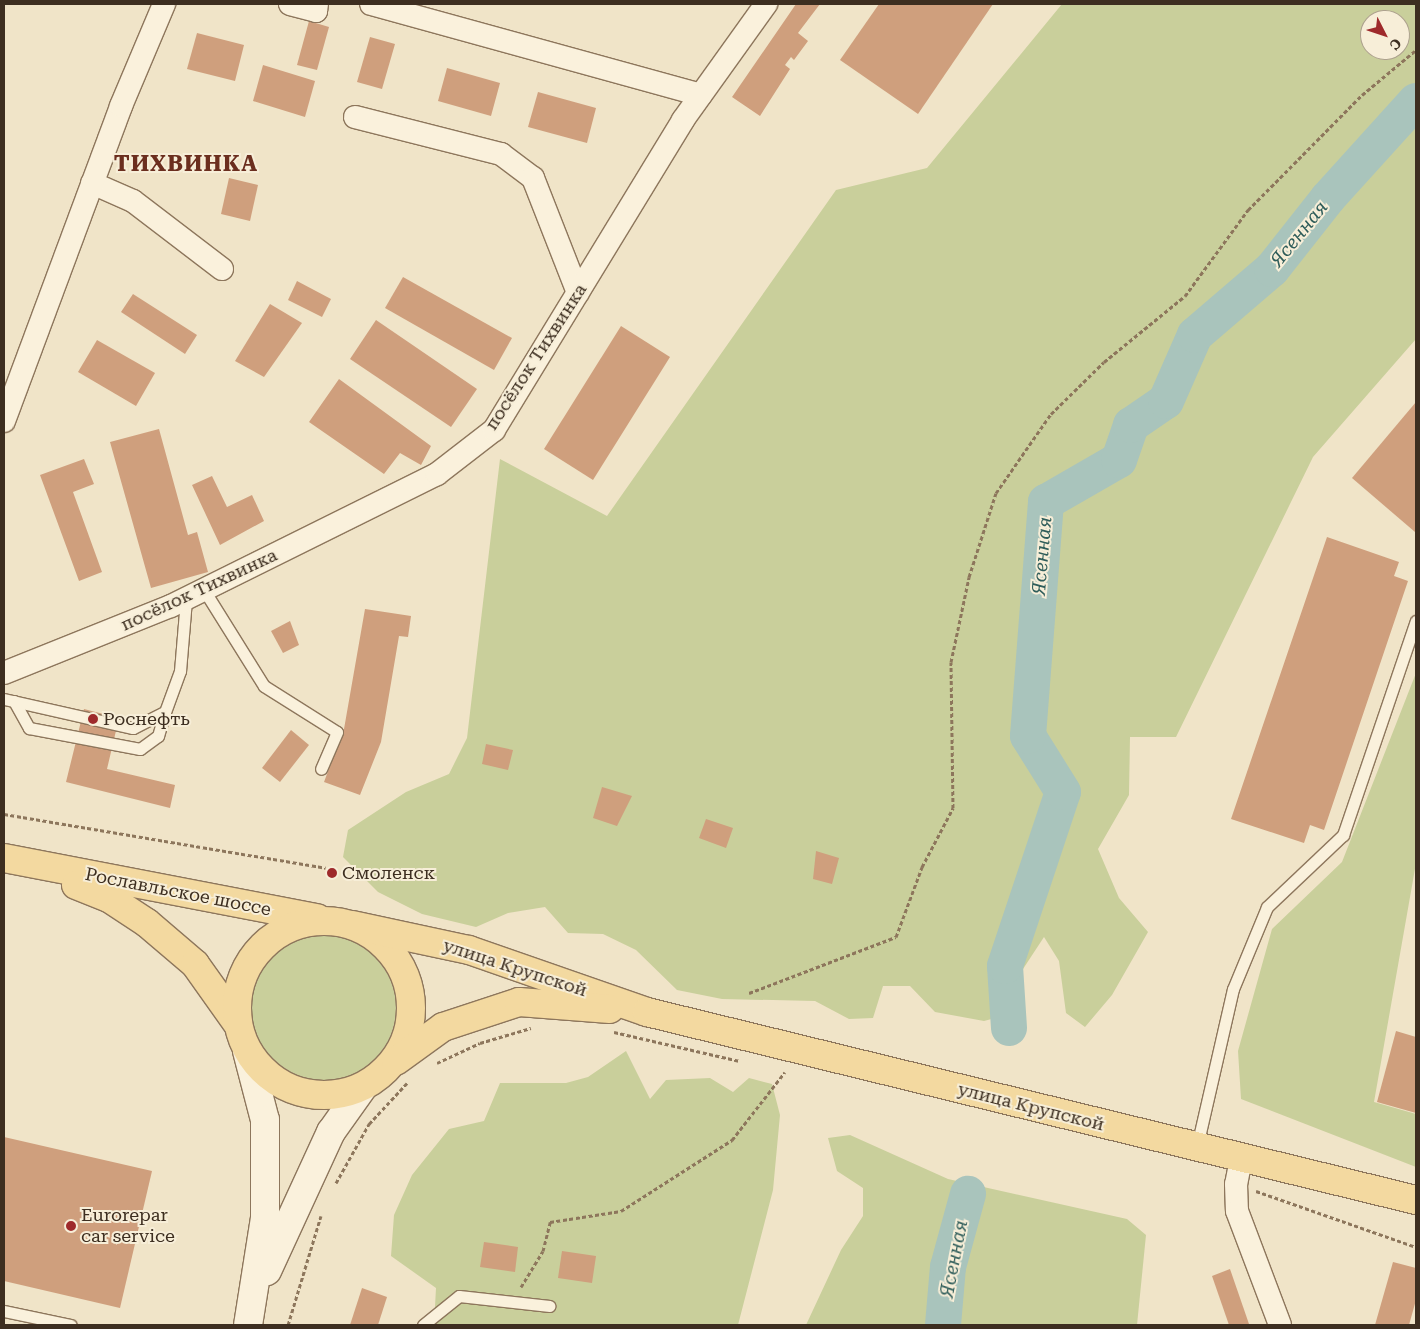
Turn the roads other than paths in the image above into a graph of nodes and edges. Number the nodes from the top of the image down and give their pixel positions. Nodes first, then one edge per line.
1 (164, 4) edge
2 (290, 4) edge
3 (317, 4) edge
4 (371, 4) edge
5 (766, 4) edge
6 (701, 95) junction
7 (354, 117) dead end
8 (92, 183) junction
9 (222, 270) dead end
10 (578, 292) junction
11 (4, 421) edge
12 (195, 594) junction
13 (1416, 621) edge
14 (4, 673) edge
15 (9, 700) edge
16 (165, 712) junction
17 (321, 769) dead end
18 (15, 861) edge
19 (341, 923) junction
20 (646, 1012) junction
21 (237, 1023) junction
22 (247, 1051) junction
23 (392, 1064) junction
24 (363, 1087) junction
25 (1197, 1148) junction
26 (1238, 1171) junction
27 (1416, 1200) edge
28 (550, 1306) dead end
29 (4, 1312) edge
30 (249, 1319) edge
31 (71, 1325) edge
32 (424, 1325) edge
33 (1280, 1325) edge

1 - 8 street
2 - 3 street
4 - 6 street
5 - 6 street, посёлок Тихвинка
6 - 10 street, посёлок Тихвинка
7 - 10 street
8 - 9 street
8 - 11 street
10 - 12 street, посёлок Тихвинка
12 - 14 street, посёлок Тихвинка
12 - 16 lane
12 - 17 lane
13 - 25 lane
15 - 16 lane
15 - 16 lane
18 - 19 main road, Рославльское шоссе
18 - 21 main road, Рославльское шоссе
19 - 20 main road, улица Крупской
19 - 21 main road
19 - 23 main road
20 - 23 main road, улица Крупской
20 - 25 main road, улица Крупской
21 - 22 main road
22 - 24 main road
22 - 30 main road
23 - 24 main road
24 - 30 main road
25 - 26 main road, улица Крупской
26 - 27 main road, улица Крупской
26 - 33 street
28 - 32 lane
29 - 31 lane

